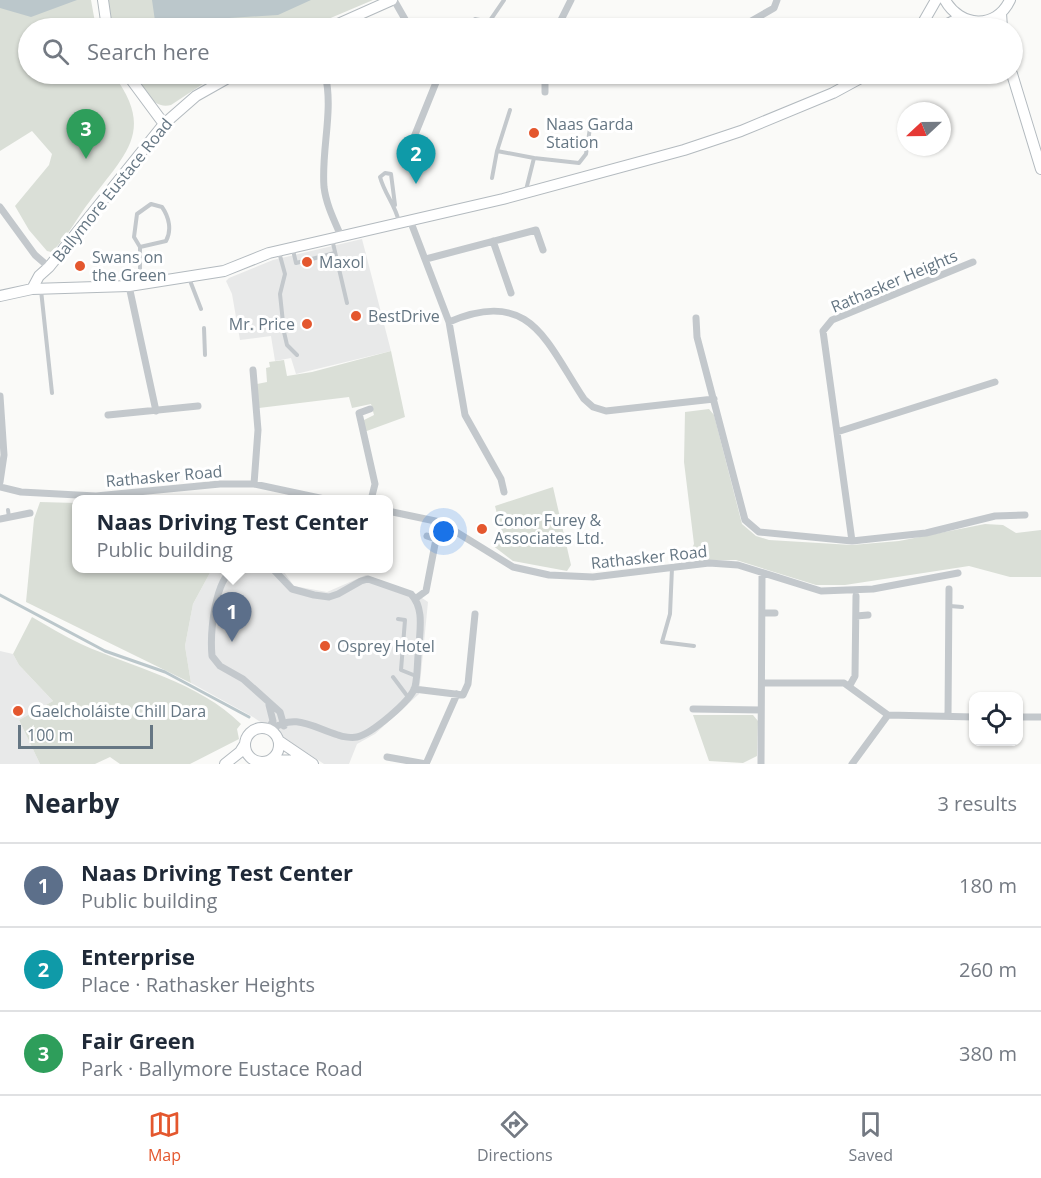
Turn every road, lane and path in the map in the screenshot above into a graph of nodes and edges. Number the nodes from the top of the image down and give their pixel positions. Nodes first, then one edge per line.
1 (103, 0) edge
2 (393, 0) edge
3 (504, 0) edge
4 (571, 0) edge
5 (777, 0) edge
6 (936, 0) edge
7 (945, 0) edge
8 (1010, 0) edge
9 (1001, 13) junction
10 (106, 18) edge
11 (352, 18) edge
12 (404, 18) edge
13 (492, 18) edge
14 (562, 18) edge
15 (756, 18) edge
16 (926, 18) edge
17 (960, 18) edge
18 (993, 18) edge
19 (1001, 18) edge
20 (134, 84) edge
21 (217, 84) edge
22 (325, 84) edge
23 (434, 84) edge
24 (545, 84) edge
25 (850, 84) edge
26 (1015, 84) edge
27 (545, 92) dead end
28 (510, 110) dead end
29 (164, 124) junction
30 (590, 128) dead end
31 (412, 142) dead end
32 (497, 151) junction
33 (534, 158) junction
34 (1041, 169) edge
35 (492, 178) dead end
36 (525, 193) junction
37 (395, 205) junction
38 (0, 207) edge
39 (404, 222) junction
40 (336, 237) junction
41 (493, 241) junction
42 (140, 247) junction
43 (292, 248) junction
44 (543, 250) dead end
45 (279, 251) junction
46 (336, 253) junction
47 (426, 259) junction
48 (973, 262) dead end
49 (49, 267) junction
50 (188, 277) junction
51 (134, 285) junction
52 (54, 288) junction
53 (37, 289) junction
54 (511, 293) dead end
55 (0, 296) edge
56 (347, 303) dead end
57 (201, 309) dead end
58 (696, 318) dead end
59 (449, 322) junction
60 (204, 328) dead end
61 (205, 355) dead end
62 (297, 355) dead end
63 (253, 370) dead end
64 (995, 382) dead end
65 (52, 393) dead end
66 (0, 396) edge
67 (714, 399) junction
68 (198, 406) dead end
69 (370, 409) dead end
70 (156, 411) junction
71 (108, 415) dead end
72 (837, 432) junction
73 (0, 482) edge
74 (254, 483) junction
75 (0, 487) edge
76 (504, 492) dead end
77 (77, 495) edge
78 (106, 495) edge
79 (307, 495) edge
80 (372, 495) edge
81 (393, 512) edge
82 (30, 513) dead end
83 (1025, 514) dead end
84 (0, 519) edge
85 (427, 536) dead end
86 (852, 541) junction
87 (672, 568) junction
88 (228, 573) edge
89 (277, 573) edge
90 (958, 573) dead end
91 (762, 576) dead end
92 (949, 589) dead end
93 (856, 597) dead end
94 (415, 599) junction
95 (949, 606) junction
96 (962, 607) dead end
97 (775, 613) dead end
98 (475, 614) dead end
99 (762, 614) junction
100 (856, 615) junction
101 (868, 615) dead end
102 (398, 619) dead end
103 (694, 646) dead end
104 (416, 676) junction
105 (393, 677) dead end
106 (762, 683) junction
107 (850, 685) junction
108 (414, 689) junction
109 (457, 694) junction
110 (408, 697) junction
111 (269, 705) junction
112 (693, 709) dead end
113 (761, 710) junction
114 (888, 715) junction
115 (948, 716) junction
116 (969, 717) edge
117 (1023, 717) edge
118 (1041, 717) edge
119 (285, 724) junction
120 (273, 734) junction
121 (245, 744) junction
122 (387, 757) dead end
123 (272, 760) junction
124 (758, 760) edge
125 (255, 761) junction
126 (310, 762) edge
127 (225, 764) edge
128 (242, 764) edge
129 (426, 764) edge
130 (852, 764) edge

1 - 10 main road
2 - 11 main road
2 - 12 street
3 - 13 lane
4 - 14 street
5 - 15 street
6 - 16 main road
7 - 17 main road
8 - 9 main road
9 - 18 main road
9 - 19 main road
20 - 29 main road
21 - 29 main road, Ballymore Eustace Road
22 - 40 street
23 - 31 street
24 - 27 street
25 - 36 main road
26 - 34 main road
28 - 32 lane
29 - 49 main road, Ballymore Eustace Road
30 - 33 lane
32 - 33 lane
32 - 35 lane
33 - 36 lane
36 - 39 main road
37 - 37 lane
37 - 39 lane
38 - 49 street
39 - 40 main road
39 - 47 street
40 - 43 main road
40 - 46 lane
41 - 44 street
41 - 47 street
41 - 54 street
42 - 42 lane
42 - 51 lane
43 - 45 main road
43 - 46 lane
45 - 50 main road
45 - 62 lane
46 - 56 lane
47 - 59 street
48 - 72 street, Rathasker Heights
49 - 52 main road, Ballymore Eustace Road
49 - 53 main road, Ballymore Eustace Road
50 - 51 main road
50 - 57 lane
51 - 52 main road
51 - 70 street
52 - 53 main road
53 - 55 main road
53 - 65 lane
58 - 67 street
59 - 67 street
59 - 76 street
60 - 61 lane
63 - 74 street
64 - 72 street
66 - 73 street
67 - 86 street
68 - 70 street
69 - 80 street
70 - 71 street
72 - 86 street, Rathasker Heights
74 - 78 street, Rathasker Road
74 - 79 street, Rathasker Road
75 - 77 street, Rathasker Road
81 - 87 street, Rathasker Road
82 - 84 street
83 - 86 street
85 - 94 street
87 - 90 street, Rathasker Road
87 - 103 lane
88 - 111 street
89 - 94 street
91 - 99 street
92 - 95 street
93 - 100 street
94 - 104 street
95 - 96 lane
95 - 115 street
97 - 99 street
98 - 109 street
99 - 106 street
100 - 101 street
100 - 107 street
102 - 104 lane
104 - 108 street
105 - 110 lane
106 - 107 street
106 - 113 street
107 - 114 street
108 - 109 street
108 - 110 street
109 - 129 street
110 - 119 street
111 - 119 street
111 - 120 street
112 - 113 street
113 - 124 street
114 - 115 street
114 - 130 street
115 - 116 street
117 - 118 street
119 - 120 street
120 - 121 main road
120 - 123 main road
120 - 126 main road
121 - 125 main road
121 - 127 main road
122 - 129 street
123 - 125 main road
123 - 126 main road
125 - 128 main road

